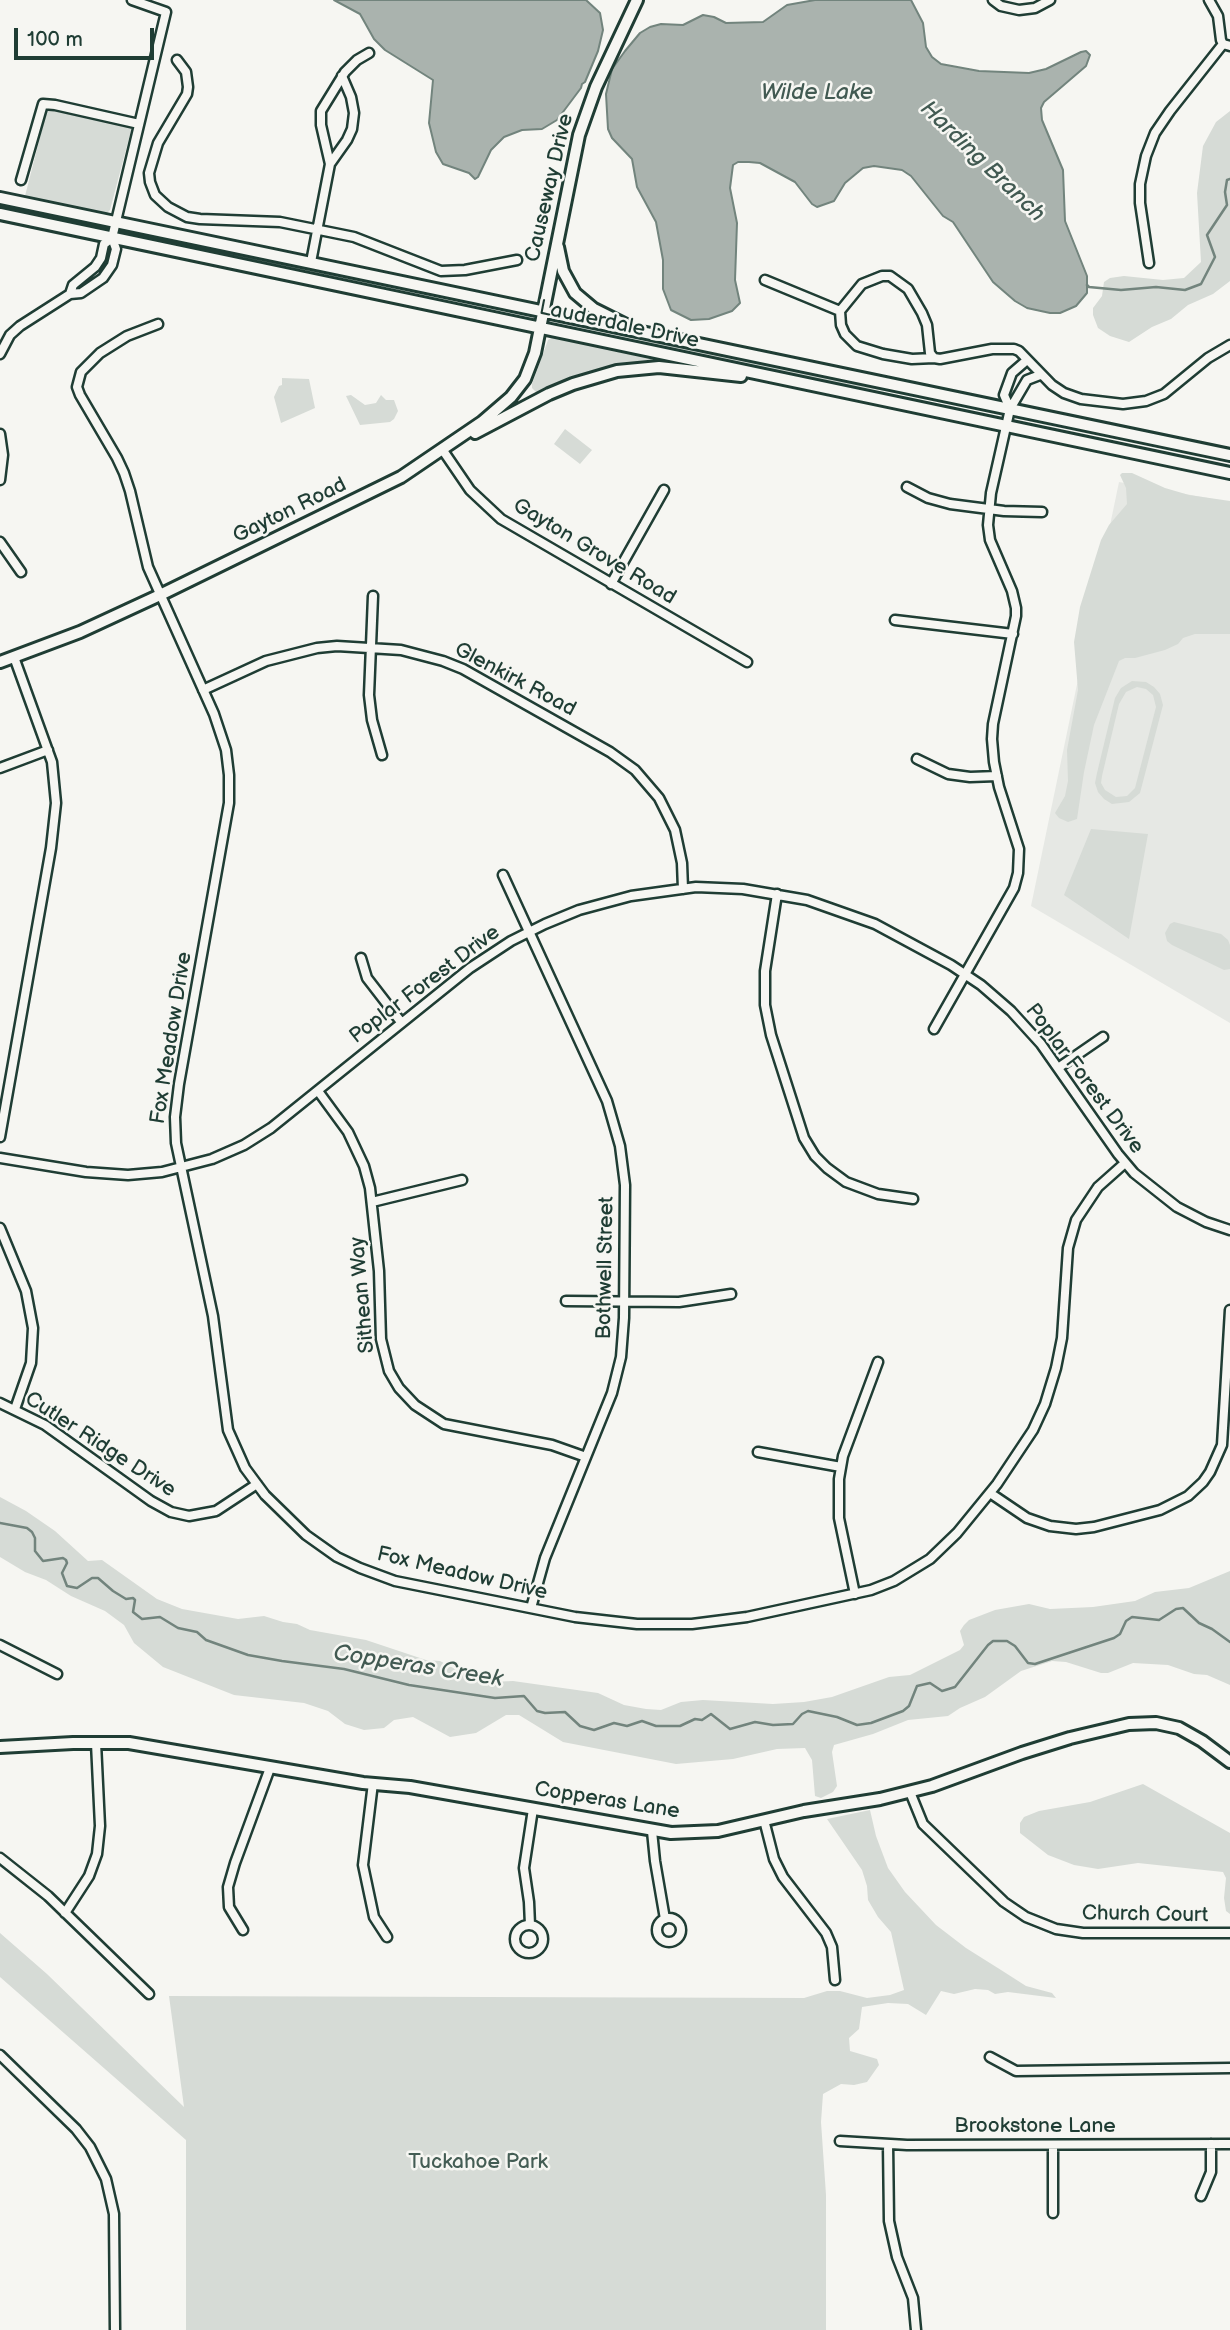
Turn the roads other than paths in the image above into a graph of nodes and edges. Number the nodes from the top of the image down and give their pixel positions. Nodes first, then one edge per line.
1 (132, 0) edge
2 (637, 0) edge
3 (993, 0) edge
4 (1050, 0) edge
5 (1209, 0) edge
6 (1226, 45) edge
7 (369, 53) dead end
8 (177, 60) dead end
9 (342, 76) junction
10 (139, 124) junction
11 (330, 164) junction
12 (21, 180) dead end
13 (0, 198) edge
14 (0, 214) edge
15 (116, 222) junction
16 (318, 229) junction
17 (112, 237) junction
18 (557, 243) junction
19 (517, 260) dead end
20 (310, 262) junction
21 (1149, 263) dead end
22 (765, 280) dead end
23 (70, 294) junction
24 (543, 310) junction
25 (840, 311) junction
26 (158, 324) dead end
27 (540, 328) junction
28 (638, 331) junction
29 (3, 340) edge
30 (1230, 345) edge
31 (0, 354) edge
32 (934, 358) junction
33 (1027, 360) junction
34 (1041, 375) junction
35 (787, 380) junction
36 (1010, 409) junction
37 (1006, 425) junction
38 (0, 434) edge
39 (453, 442) junction
40 (442, 449) junction
41 (1230, 455) edge
42 (1230, 473) edge
43 (0, 480) edge
44 (907, 488) dead end
45 (664, 490) dead end
46 (990, 510) junction
47 (1042, 512) dead end
48 (0, 542) edge
49 (22, 572) dead end
50 (611, 584) junction
51 (160, 595) junction
52 (373, 596) dead end
53 (895, 621) dead end
54 (1013, 634) junction
55 (370, 648) junction
56 (14, 657) junction
57 (0, 662) edge
58 (747, 662) dead end
59 (203, 690) junction
60 (48, 750) junction
61 (382, 755) dead end
62 (916, 759) dead end
63 (0, 768) edge
64 (997, 776) junction
65 (503, 875) dead end
66 (683, 889) junction
67 (777, 894) junction
68 (529, 932) junction
69 (361, 958) dead end
70 (965, 974) junction
71 (401, 1023) junction
72 (934, 1029) dead end
73 (1103, 1037) dead end
74 (1058, 1068) junction
75 (318, 1091) junction
76 (0, 1137) edge
77 (0, 1158) edge
78 (1125, 1163) junction
79 (180, 1168) junction
80 (462, 1180) dead end
81 (913, 1199) dead end
82 (372, 1202) junction
83 (0, 1228) edge
84 (1230, 1230) edge
85 (732, 1294) dead end
86 (566, 1301) dead end
87 (624, 1302) junction
88 (1230, 1310) edge
89 (878, 1363) dead end
90 (0, 1403) edge
91 (15, 1409) junction
92 (758, 1452) dead end
93 (586, 1457) junction
94 (841, 1467) junction
95 (257, 1484) junction
96 (990, 1493) junction
97 (855, 1594) junction
98 (531, 1608) junction
99 (0, 1645) edge
100 (57, 1674) dead end
101 (96, 1743) junction
102 (0, 1747) edge
103 (1230, 1762) edge
104 (270, 1768) junction
105 (373, 1783) junction
106 (911, 1792) junction
107 (533, 1809) junction
108 (764, 1820) junction
109 (652, 1831) junction
110 (0, 1858) edge
111 (65, 1913) junction
112 (665, 1919) dead end
113 (530, 1925) dead end
114 (243, 1930) dead end
115 (1230, 1933) edge
116 (387, 1937) dead end
117 (835, 1980) dead end
118 (149, 1994) dead end
119 (0, 2055) edge
120 (990, 2057) dead end
121 (1230, 2068) edge
122 (840, 2141) dead end
123 (888, 2144) junction
124 (1211, 2144) junction
125 (1230, 2144) edge
126 (1053, 2145) junction
127 (1201, 2196) dead end
128 (1053, 2213) dead end
129 (115, 2330) edge
130 (916, 2330) edge

1 - 10 street
2 - 18 main road, Causeway Drive
3 - 4 street
5 - 6 street
6 - 21 street
7 - 9 street
8 - 16 street
9 - 11 street
9 - 11 street
10 - 12 street
10 - 15 street
11 - 16 street
13 - 15 main road, Lauderdale Drive
14 - 17 main road, Lauderdale Drive
15 - 17 street
15 - 20 main road, Lauderdale Drive
16 - 19 street
16 - 20 street
17 - 23 street
17 - 23 street
17 - 27 main road, Lauderdale Drive
18 - 24 main road, Causeway Drive
18 - 28 main road
20 - 24 main road, Lauderdale Drive
22 - 25 street
23 - 29 street
24 - 27 main road, Causeway Drive
24 - 28 main road, Lauderdale Drive
25 - 32 street
25 - 32 street
26 - 51 street, Fox Meadow Drive
27 - 35 main road, Lauderdale Drive
27 - 39 main road, Gayton Road
28 - 36 main road, Lauderdale Drive
29 - 31 street
30 - 34 street
32 - 33 street
33 - 34 street
33 - 36 street
34 - 36 street
35 - 37 main road, Lauderdale Drive
35 - 39 main road
36 - 37 street
36 - 41 main road, Lauderdale Drive
37 - 42 main road, Lauderdale Drive
37 - 46 street
38 - 43 street
39 - 40 main road, Gayton Road
40 - 50 street, Gayton Grove Road
40 - 51 main road, Gayton Road
44 - 46 street
45 - 50 street
46 - 47 street
46 - 54 street
48 - 49 street
50 - 58 street, Gayton Grove Road
51 - 56 main road, Gayton Road
51 - 59 street, Fox Meadow Drive
52 - 55 street
53 - 54 street
54 - 64 street
55 - 59 street, Glenkirk Road
55 - 61 street
55 - 66 street, Glenkirk Road
56 - 57 main road, Gayton Road
56 - 60 street
59 - 79 street, Fox Meadow Drive
60 - 63 street
60 - 76 street
62 - 64 street
64 - 70 street
65 - 68 street, Bothwell Street
66 - 67 street, Poplar Forest Drive
66 - 68 street, Poplar Forest Drive
67 - 70 street, Poplar Forest Drive
67 - 81 street
68 - 71 street, Poplar Forest Drive
68 - 87 street, Bothwell Street
69 - 71 street
70 - 72 street
70 - 74 street, Poplar Forest Drive
71 - 75 street, Poplar Forest Drive
73 - 74 street
74 - 78 street, Poplar Forest Drive
75 - 79 street, Poplar Forest Drive
75 - 82 street, Sithean Way
77 - 79 street, Poplar Forest Drive
78 - 84 street, Poplar Forest Drive
78 - 96 street, Fox Meadow Drive
79 - 95 street, Fox Meadow Drive
80 - 82 street
82 - 93 street, Sithean Way
83 - 91 street
85 - 87 street
86 - 87 street
87 - 93 street, Bothwell Street
88 - 96 street
89 - 94 street
90 - 91 street, Cutler Ridge Drive
91 - 95 street, Cutler Ridge Drive
92 - 94 street
93 - 98 street, Bothwell Street
94 - 97 street
95 - 98 street, Fox Meadow Drive
96 - 97 street, Fox Meadow Drive
97 - 98 street, Fox Meadow Drive
99 - 100 street
101 - 102 main road, Copperas Lane
101 - 104 main road, Copperas Lane
101 - 111 street
103 - 106 main road, Copperas Lane
104 - 105 main road, Copperas Lane
104 - 114 street
105 - 107 main road, Copperas Lane
105 - 116 street
106 - 108 main road, Copperas Lane
106 - 115 street, Church Court
107 - 109 main road, Copperas Lane
107 - 113 street
108 - 109 main road, Copperas Lane
108 - 117 street
109 - 112 street
110 - 111 street
111 - 118 street
119 - 129 street
120 - 121 street
122 - 123 street, Brookstone Lane
123 - 126 street, Brookstone Lane
123 - 130 street
124 - 125 street, Brookstone Lane
124 - 126 street, Brookstone Lane
124 - 127 street
126 - 128 street

